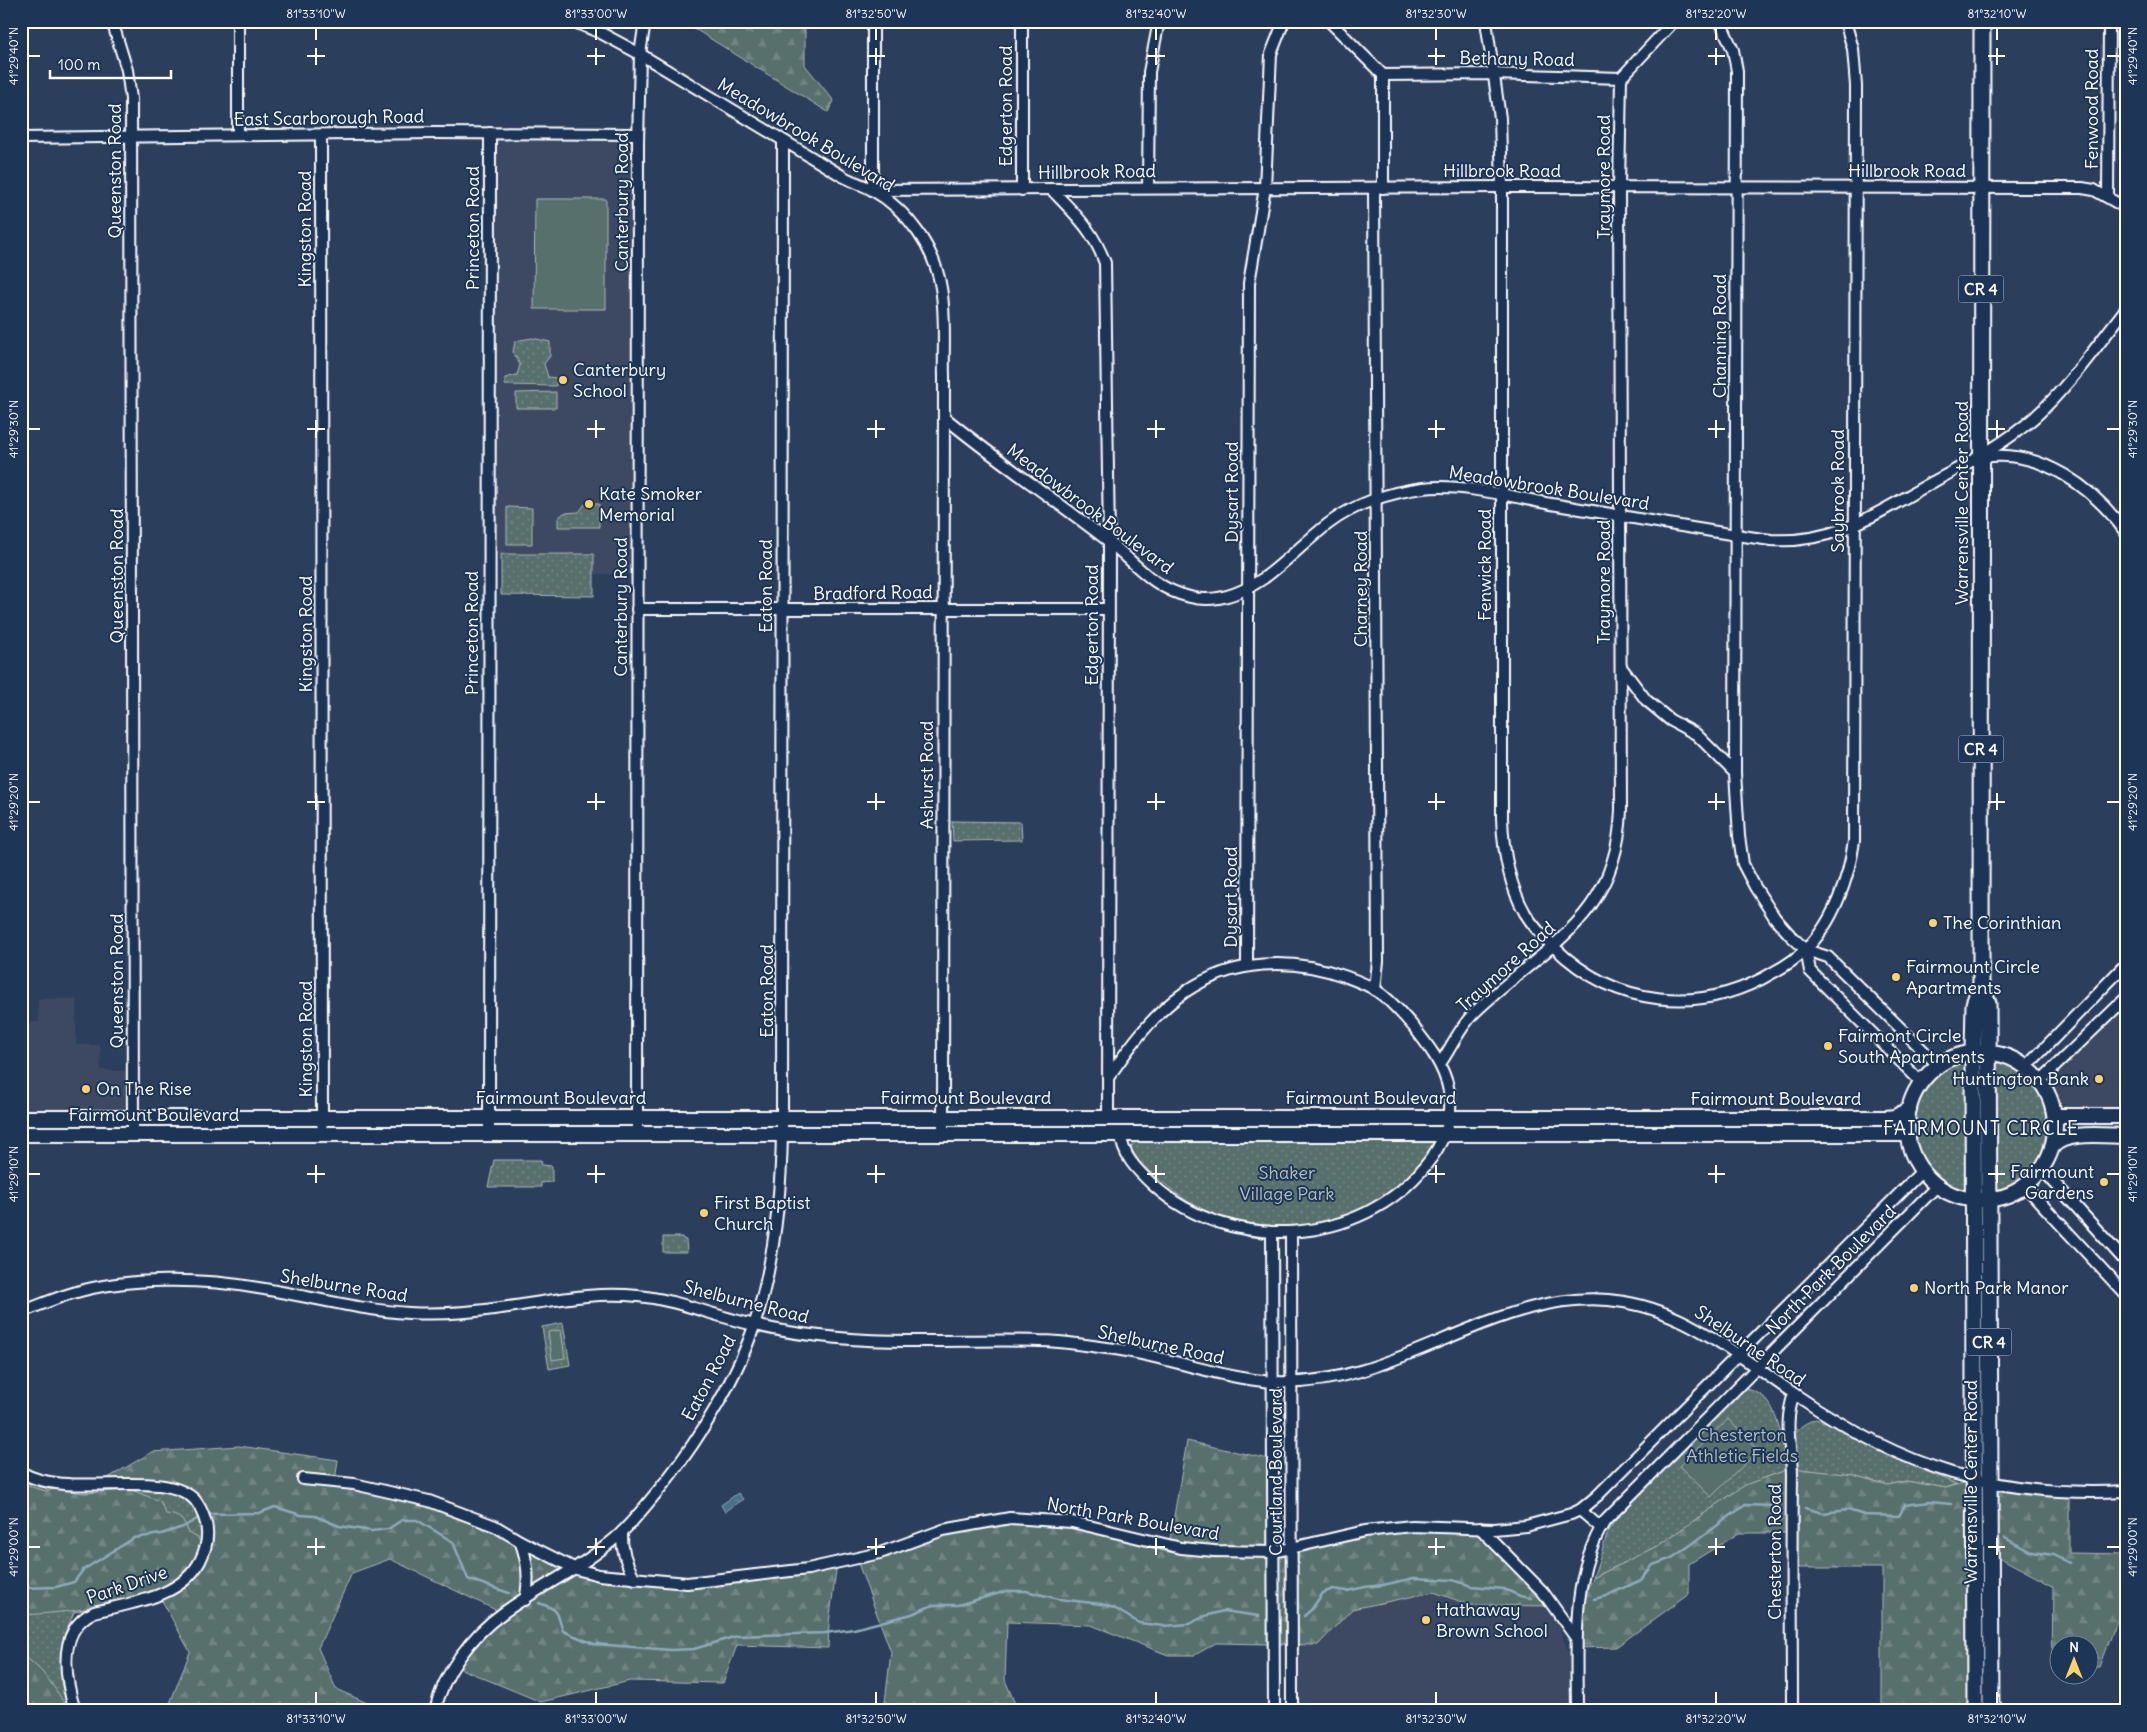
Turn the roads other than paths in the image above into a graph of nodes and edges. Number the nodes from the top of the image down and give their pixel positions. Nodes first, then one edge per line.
1 (112, 21) edge
2 (238, 21) edge
3 (572, 21) edge
4 (646, 21) edge
5 (873, 21) edge
6 (1022, 21) edge
7 (1159, 21) edge
8 (1284, 21) edge
9 (1329, 21) edge
10 (1486, 21) edge
11 (1674, 21) edge
12 (1720, 21) edge
13 (1845, 21) edge
14 (1982, 21) edge
15 (2109, 21) edge
16 (640, 54) junction
17 (1494, 74) junction
18 (1383, 75) junction
19 (1621, 78) junction
20 (490, 133) junction
21 (638, 134) junction
22 (238, 135) junction
23 (321, 135) junction
24 (131, 136) junction
25 (21, 138) edge
26 (784, 141) junction
27 (1502, 186) junction
28 (1981, 187) junction
29 (1148, 188) junction
30 (1265, 188) junction
31 (1378, 188) junction
32 (1619, 188) junction
33 (1736, 188) junction
34 (1856, 188) junction
35 (873, 190) junction
36 (1022, 190) junction
37 (1052, 190) junction
38 (2108, 197) junction
39 (2126, 208) edge
40 (2126, 309) edge
41 (944, 417) junction
42 (1981, 458) junction
43 (1501, 495) junction
44 (1377, 500) junction
45 (1621, 515) junction
46 (1854, 526) junction
47 (2126, 533) edge
48 (1736, 534) junction
49 (1109, 542) junction
50 (1248, 588) junction
51 (943, 608) junction
52 (638, 609) junction
53 (1108, 609) junction
54 (782, 610) junction
55 (1621, 667) junction
56 (1735, 773) junction
57 (1553, 946) junction
58 (1806, 950) junction
59 (2125, 965) edge
60 (1247, 966) junction
61 (1375, 990) junction
62 (2126, 998) edge
63 (1981, 1052) junction
64 (1440, 1064) junction
65 (1938, 1065) junction
66 (2026, 1067) junction
67 (1108, 1079) junction
68 (2040, 1081) junction
69 (1921, 1082) junction
70 (1909, 1109) junction
71 (2054, 1116) junction
72 (2126, 1116) edge
73 (133, 1117) junction
74 (322, 1117) junction
75 (489, 1117) junction
76 (601, 1117) junction
77 (638, 1117) junction
78 (782, 1117) junction
79 (943, 1117) junction
80 (1108, 1117) junction
81 (1448, 1117) junction
82 (21, 1118) edge
83 (36, 1118) junction
84 (603, 1133) junction
85 (782, 1133) junction
86 (943, 1133) junction
87 (1121, 1133) junction
88 (21, 1134) edge
89 (36, 1134) junction
90 (133, 1134) junction
91 (322, 1134) junction
92 (489, 1134) junction
93 (637, 1134) junction
94 (1445, 1134) junction
95 (1907, 1134) junction
96 (2126, 1136) edge
97 (2052, 1147) junction
98 (2042, 1169) junction
99 (1922, 1170) junction
100 (1937, 1186) junction
101 (2026, 1186) junction
102 (1973, 1200) junction
103 (1989, 1200) junction
104 (1291, 1232) junction
105 (1272, 1233) junction
106 (2126, 1262) edge
107 (2126, 1295) edge
108 (21, 1312) edge
109 (754, 1325) junction
110 (1738, 1355) junction
111 (1756, 1368) junction
112 (1272, 1382) junction
113 (1292, 1382) junction
114 (1794, 1394) junction
115 (21, 1472) edge
116 (303, 1479) dead end
117 (1974, 1480) junction
118 (1990, 1483) junction
119 (2126, 1491) edge
120 (1580, 1510) junction
121 (1480, 1528) junction
122 (1601, 1528) junction
123 (622, 1532) junction
124 (520, 1541) junction
125 (1292, 1549) junction
126 (1274, 1552) junction
127 (576, 1569) junction
128 (635, 1579) junction
129 (525, 1600) junction
130 (1576, 1638) junction
131 (75, 1711) edge
132 (436, 1711) edge
133 (1274, 1711) edge
134 (1292, 1711) edge
135 (1577, 1711) edge
136 (1792, 1711) edge
137 (1974, 1711) edge
138 (1991, 1711) edge

1 - 24 street, Queenston Road
2 - 22 street
3 - 16 street, Meadowbrook Boulevard
4 - 16 street, Canterbury Road
5 - 35 street
6 - 36 street, Edgerton Road
7 - 29 street
8 - 30 street, Dysart Road
9 - 18 street
10 - 17 street, Fenwick Road
11 - 19 street
12 - 33 street, Channing Road
13 - 34 street, Saybrook Road
14 - 28 main road, Warrensville Center Road / CR 4
15 - 38 street, Fenwood Road
16 - 21 street, Canterbury Road
16 - 26 street, Meadowbrook Boulevard
17 - 18 street, Bethany Road
17 - 19 street, Bethany Road
17 - 27 street, Fenwick Road
18 - 31 street, Charney Road
19 - 32 street, Traymore Road
20 - 21 street, East Scarborough Road
20 - 23 street, East Scarborough Road
20 - 75 street, Princeton Road
21 - 52 street, Canterbury Road
22 - 23 street, East Scarborough Road
22 - 24 street, East Scarborough Road
23 - 74 street, Kingston Road
24 - 25 street, East Scarborough Road
24 - 73 street, Queenston Road
26 - 35 street, Meadowbrook Boulevard
26 - 54 street, Eaton Road
27 - 31 street, Hillbrook Road
27 - 32 street, Hillbrook Road
27 - 43 street, Fenwick Road
28 - 34 street, Hillbrook Road
28 - 38 street, Hillbrook Road
28 - 42 main road, Warrensville Center Road / CR 4
29 - 30 street, Hillbrook Road
29 - 37 street, Hillbrook Road
30 - 31 street, Hillbrook Road
30 - 50 street, Dysart Road
31 - 44 street, Charney Road
32 - 33 street, Hillbrook Road
32 - 45 street, Traymore Road
33 - 34 street, Hillbrook Road
33 - 48 street, Channing Road
34 - 46 street, Saybrook Road
35 - 36 street, Hillbrook Road
35 - 41 street, Meadowbrook Boulevard
36 - 37 street, Hillbrook Road
37 - 49 street, Edgerton Road
38 - 39 street, Hillbrook Road
40 - 42 street, Meadowbrook Boulevard
41 - 49 street, Meadowbrook Boulevard
41 - 51 street, Ashurst Road
42 - 46 street, Meadowbrook Boulevard
42 - 47 street
42 - 63 main road, Warrensville Center Road / CR 4
43 - 44 street, Meadowbrook Boulevard
43 - 45 street, Meadowbrook Boulevard
43 - 57 street, Fenwick Road
44 - 50 street, Meadowbrook Boulevard
44 - 61 street, Charney Road
45 - 48 street, Meadowbrook Boulevard
45 - 55 street, Traymore Road
46 - 48 street, Meadowbrook Boulevard
46 - 58 street, Saybrook Road
48 - 56 street, Channing Road
49 - 50 street, Meadowbrook Boulevard
49 - 53 street, Edgerton Road
50 - 60 street, Dysart Road
51 - 53 street, Bradford Road
51 - 54 street, Bradford Road
51 - 79 street, Ashurst Road
52 - 54 street, Bradford Road
52 - 77 street, Canterbury Road
53 - 67 street, Edgerton Road
54 - 78 street, Eaton Road
55 - 56 street
55 - 57 street, Traymore Road
56 - 58 street, Channing Road
57 - 58 street, Fenwick Road
57 - 64 street, Traymore Road
58 - 65 street
58 - 69 street
59 - 66 street
60 - 61 street
60 - 67 street
61 - 64 street
62 - 68 street
63 - 65 main road
63 - 66 main road
63 - 102 main road, Warrensville Center Road / CR 4
63 - 103 main road, Warrensville Center Road / CR 4
64 - 81 street
65 - 69 main road
66 - 68 main road
67 - 80 street, Edgerton Road
68 - 71 main road
69 - 70 main road
70 - 81 main road, Fairmount Boulevard
70 - 95 main road
71 - 72 main road
71 - 97 main road
73 - 74 main road, Fairmount Boulevard
73 - 83 main road, Fairmount Boulevard
73 - 90 street, Queenston Road
74 - 75 main road, Fairmount Boulevard
74 - 91 street, Kingston Road
75 - 76 main road, Fairmount Boulevard
75 - 92 street, Princeton Road
76 - 77 main road, Fairmount Boulevard
76 - 84 main road
77 - 78 main road, Fairmount Boulevard
77 - 93 street, Canterbury Road
78 - 79 main road, Fairmount Boulevard
78 - 85 street, Eaton Road
79 - 80 main road, Fairmount Boulevard
79 - 86 street, Ashurst Road
80 - 81 main road, Fairmount Boulevard
81 - 94 street
82 - 83 main road, Fairmount Boulevard
83 - 89 main road
84 - 92 main road, Fairmount Boulevard
84 - 93 main road, Fairmount Boulevard
85 - 86 main road, Fairmount Boulevard
85 - 93 main road, Fairmount Boulevard
85 - 109 street, Eaton Road
86 - 87 main road, Fairmount Boulevard
87 - 94 main road, Fairmount Boulevard
87 - 105 street
88 - 89 main road, Fairmount Boulevard
89 - 90 main road, Fairmount Boulevard
90 - 91 main road, Fairmount Boulevard
91 - 92 main road, Fairmount Boulevard
94 - 95 main road, Fairmount Boulevard
94 - 104 street
95 - 99 main road
96 - 97 main road
97 - 98 main road
98 - 101 main road
98 - 106 street
99 - 100 main road
99 - 110 street, North Park Boulevard
100 - 102 main road
100 - 111 street, North Park Boulevard
101 - 103 main road
101 - 107 street
102 - 103 main road
102 - 117 main road, Warrensville Center Road / CR 4
103 - 118 main road, Warrensville Center Road / CR 4
104 - 105 street
104 - 113 street, Courtland Boulevard
105 - 112 street, Courtland Boulevard
108 - 109 street, Shelburne Road
109 - 112 street, Shelburne Road
109 - 123 street, Eaton Road
110 - 111 street, Shelburne Road
110 - 113 street, Shelburne Road
110 - 120 street, North Park Boulevard
111 - 114 street, Shelburne Road
111 - 122 street, North Park Boulevard
112 - 113 street, Shelburne Road
112 - 126 street, Courtland Boulevard
113 - 125 street, Courtland Boulevard
114 - 117 street, Shelburne Road
114 - 136 street, Chesterton Road
115 - 131 street, Park Drive
116 - 124 street, North Park Boulevard
117 - 118 street, Shelburne Road
117 - 137 main road, Warrensville Center Road / CR 4
118 - 119 street, Shelburne Road
118 - 138 main road, Warrensville Center Road / CR 4
120 - 121 street, North Park Boulevard
120 - 122 street
121 - 125 street, North Park Boulevard
121 - 130 street
122 - 130 street, North Park Boulevard
123 - 127 street, Eaton Road
123 - 128 street
124 - 127 street, North Park Boulevard
124 - 129 street
125 - 126 street, North Park Boulevard
125 - 134 street, Courtland Boulevard
126 - 128 street, North Park Boulevard
126 - 133 street, Courtland Boulevard
127 - 128 street, North Park Boulevard
127 - 129 street, Eaton Road
129 - 132 street, Eaton Road
130 - 135 street, North Park Boulevard

